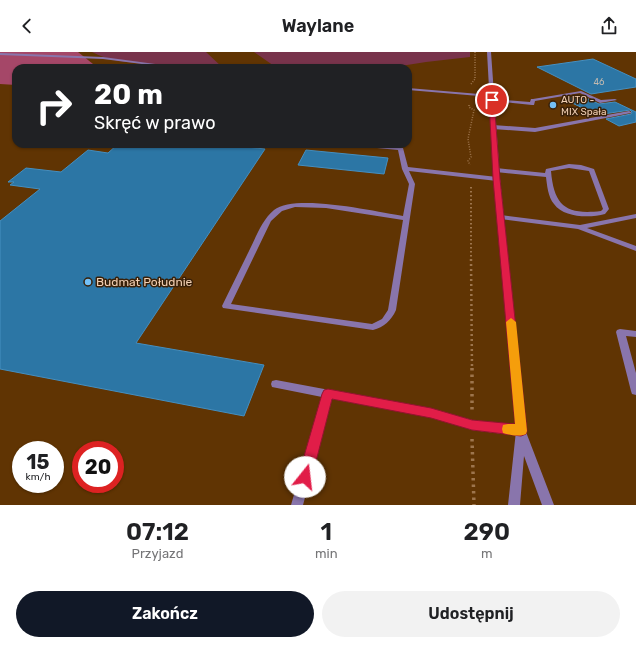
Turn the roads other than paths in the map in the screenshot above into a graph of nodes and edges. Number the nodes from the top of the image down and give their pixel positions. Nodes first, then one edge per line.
1 (92, 52) edge
2 (489, 52) edge
3 (0, 54) edge
4 (103, 58) junction
5 (151, 64) edge
6 (412, 89) edge
7 (491, 98) junction
8 (615, 100) dead end
9 (629, 112) dead end
10 (493, 127) junction
11 (392, 148) edge
12 (405, 169) junction
13 (496, 175) junction
14 (548, 175) junction
15 (636, 216) edge
16 (501, 217) junction
17 (408, 219) junction
18 (579, 227) junction
19 (636, 249) edge
20 (636, 334) edge
21 (276, 384) dead end
22 (636, 391) edge
23 (328, 394) junction
24 (521, 431) junction
25 (297, 505) edge
26 (514, 505) edge
27 (548, 505) edge

1 - 4 street
2 - 7 street
3 - 4 street
4 - 5 street
6 - 7 street
7 - 8 street
7 - 10 street
9 - 10 street
10 - 13 street
11 - 12 street
12 - 13 street
12 - 17 street
13 - 14 street
13 - 16 street
14 - 14 street
15 - 18 street
16 - 18 street
16 - 24 street
17 - 17 street
18 - 19 street
20 - 22 street
21 - 23 street
23 - 24 street
23 - 25 street
24 - 26 street
24 - 27 street

